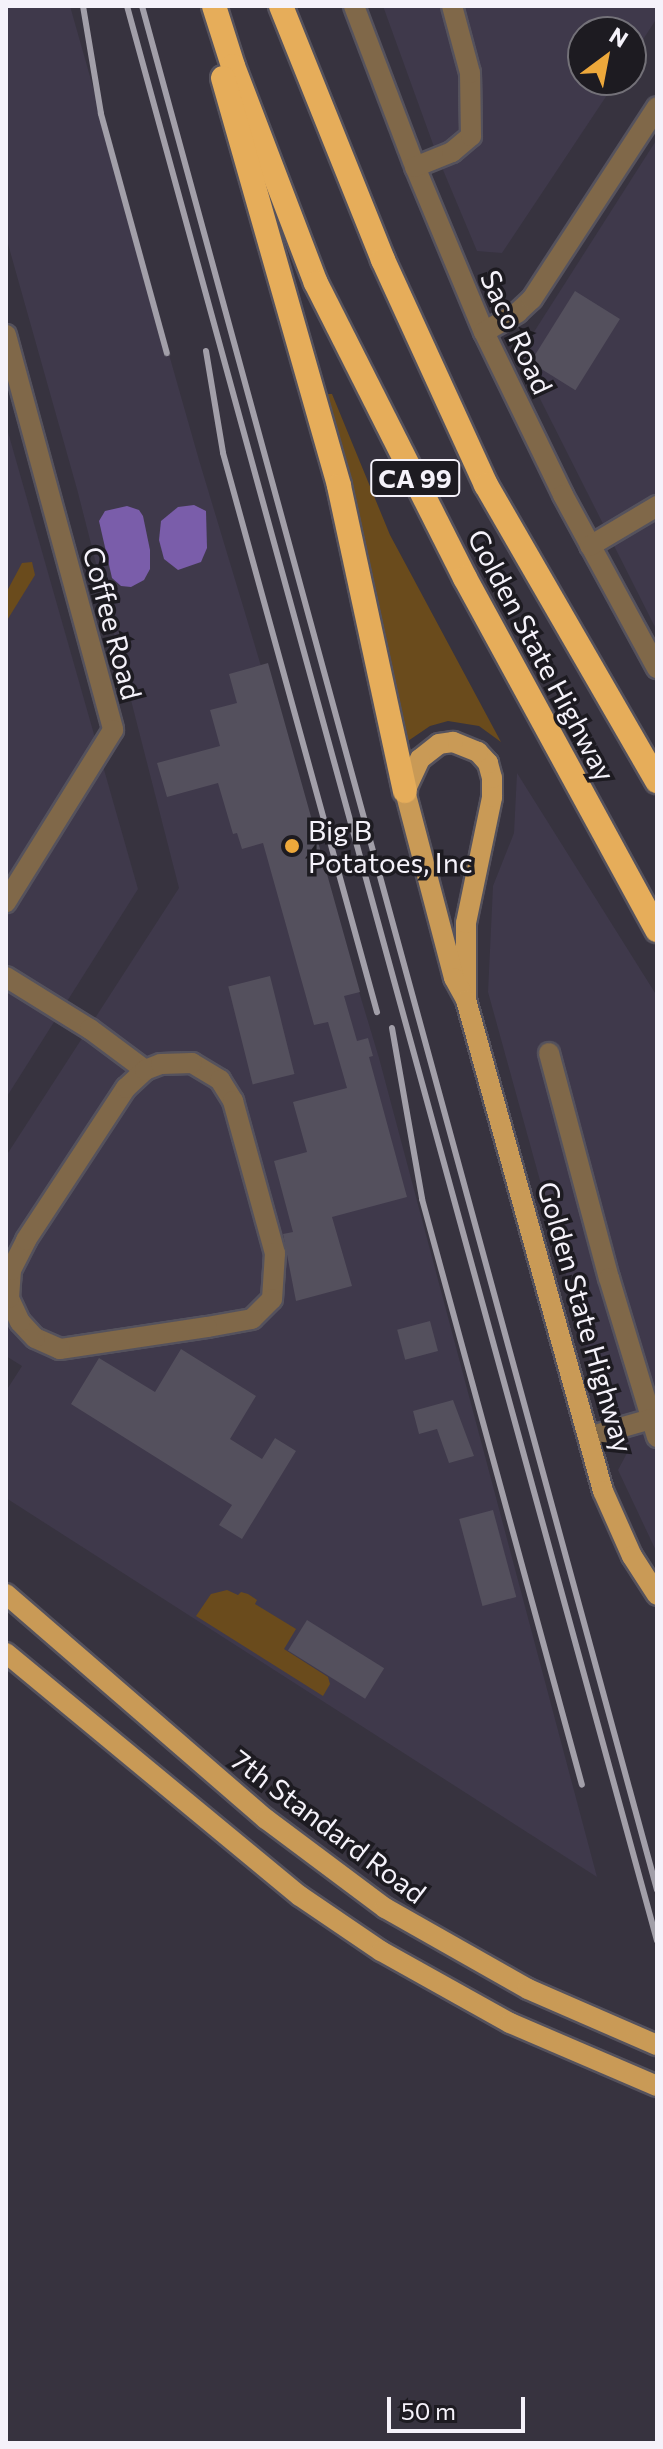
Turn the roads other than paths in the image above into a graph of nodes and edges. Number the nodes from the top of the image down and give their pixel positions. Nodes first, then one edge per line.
1 (205, 6) edge
2 (214, 6) edge
3 (281, 6) edge
4 (354, 6) edge
5 (452, 6) edge
6 (657, 107) edge
7 (415, 167) junction
8 (484, 332) junction
9 (6, 335) edge
10 (657, 506) edge
11 (590, 546) junction
12 (657, 668) edge
13 (657, 781) edge
14 (405, 791) junction
15 (6, 902) edge
16 (657, 930) edge
17 (6, 977) edge
18 (466, 1000) junction
19 (549, 1053) dead end
20 (145, 1070) junction
21 (656, 1433) edge
22 (588, 1437) junction
23 (6, 1594) edge
24 (657, 1595) edge
25 (6, 1653) edge
26 (657, 2045) edge
27 (657, 2086) edge

1 - 14 highway
2 - 16 highway, Golden State Highway / CA 99
3 - 13 highway, Golden State Highway / CA 99
4 - 7 street, Saco Road
5 - 7 street
6 - 8 street
7 - 8 street, Saco Road
8 - 11 street, Saco Road
9 - 15 street, Coffee Road
10 - 11 street
11 - 12 street, Saco Road
14 - 18 main road, Golden State Highway
14 - 18 main road, Golden State Highway
17 - 20 street
18 - 22 main road, Golden State Highway
19 - 21 street
20 - 20 street
21 - 22 street
22 - 24 main road, Golden State Highway
23 - 26 main road, 7th Standard Road
25 - 27 main road

